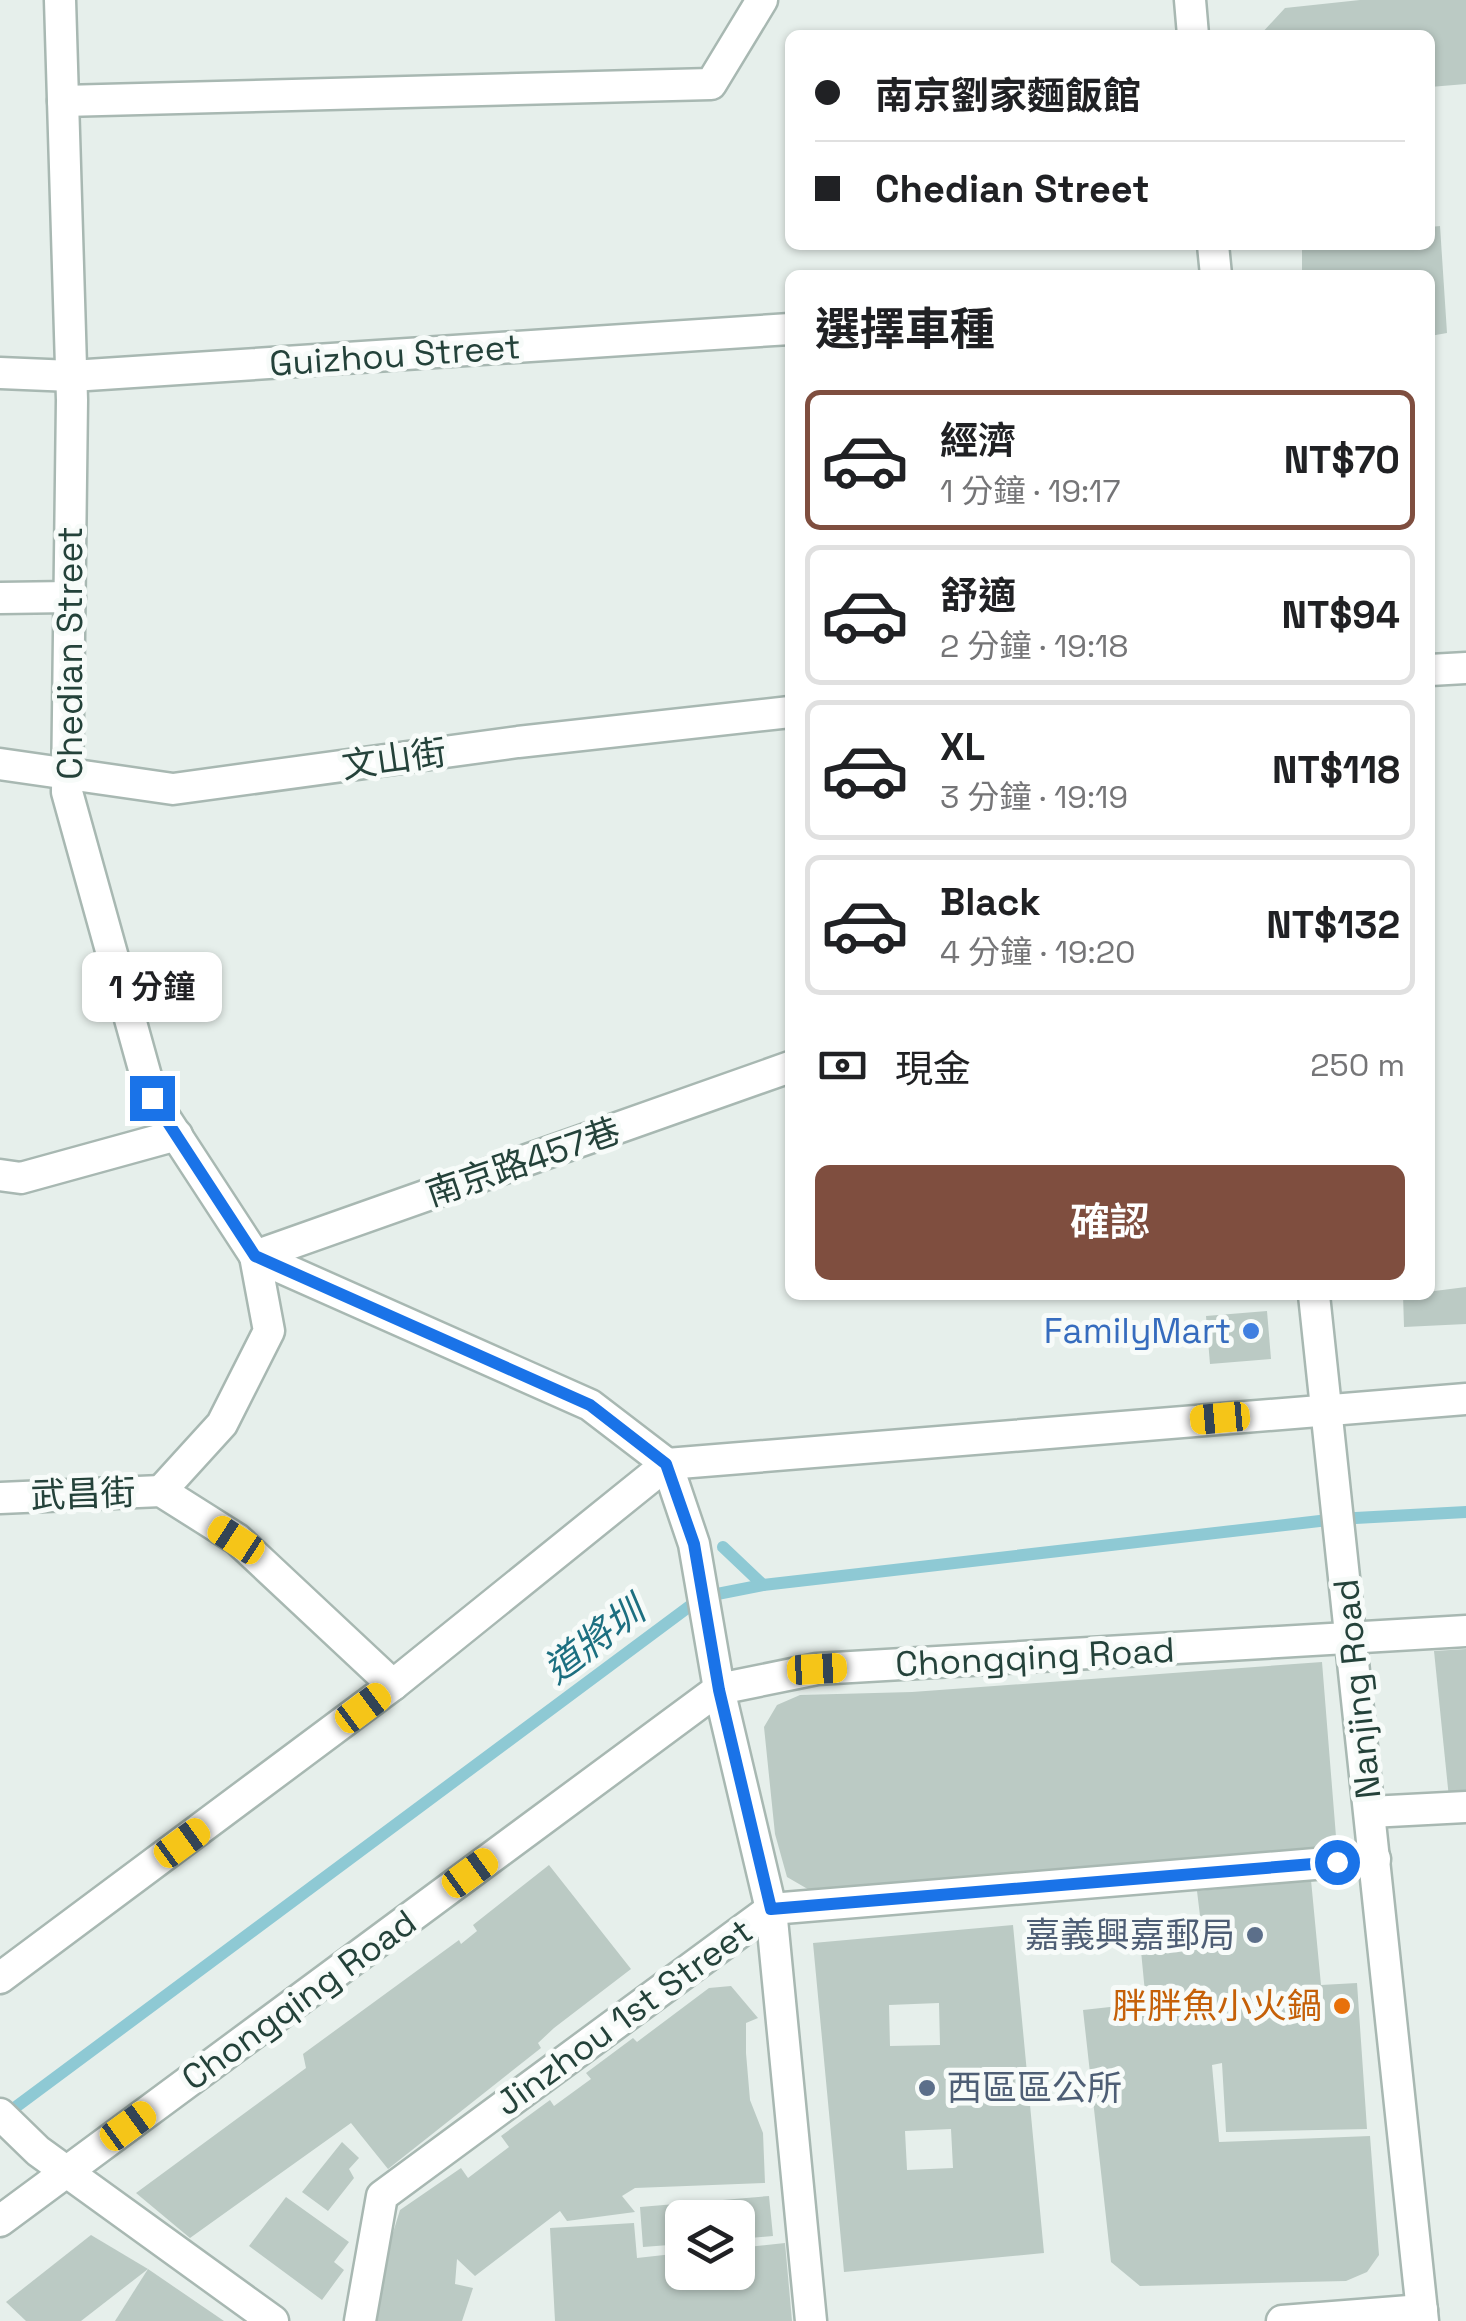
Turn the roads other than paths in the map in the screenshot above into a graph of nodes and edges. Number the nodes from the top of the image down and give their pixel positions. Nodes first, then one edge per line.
1 (60, 0) edge
2 (762, 0) edge
3 (1190, 0) edge
4 (1193, 30) edge
5 (63, 101) junction
6 (785, 329) edge
7 (0, 372) edge
8 (72, 376) junction
9 (70, 596) junction
10 (0, 598) edge
11 (1466, 668) edge
12 (1435, 670) edge
13 (785, 713) edge
14 (0, 764) edge
15 (67, 774) junction
16 (785, 1069) edge
17 (176, 1135) junction
18 (0, 1175) edge
19 (255, 1256) junction
20 (1314, 1300) edge
21 (1466, 1399) edge
22 (1325, 1408) junction
23 (666, 1464) junction
24 (162, 1491) junction
25 (0, 1498) edge
26 (1466, 1631) edge
27 (1352, 1640) junction
28 (394, 1685) junction
29 (719, 1690) junction
30 (1466, 1807) edge
31 (1370, 1812) junction
32 (1375, 1859) junction
33 (771, 1909) junction
34 (0, 1978) edge
35 (0, 2114) edge
36 (66, 2171) junction
37 (0, 2221) edge
38 (1423, 2316) edge
39 (272, 2321) edge
40 (360, 2321) edge
41 (811, 2321) edge
42 (1282, 2321) edge

1 - 5 street, Chedian Street
2 - 5 street
3 - 4 street
5 - 8 street, Chedian Street
6 - 8 street, Guizhou Street
7 - 8 street, Guizhou Street
8 - 9 street, Chedian Street
9 - 10 street
9 - 15 street, Chedian Street
11 - 12 street
13 - 15 street, 文山街
14 - 15 street, 文山街
15 - 17 street, Chedian Street
16 - 19 street, 南京路457巷
17 - 18 street
17 - 19 street, Chedian Street
19 - 23 street
19 - 24 street
20 - 22 street, Nanjing Road
21 - 22 street
22 - 23 street
22 - 27 street, Nanjing Road
23 - 28 street
23 - 29 street
24 - 25 street, 武昌街
24 - 28 street, 武昌街
26 - 27 street, Chongqing Road
27 - 29 street, Chongqing Road
27 - 31 street, Nanjing Road
28 - 34 street
29 - 33 street
29 - 36 street, Chongqing Road
30 - 31 street
31 - 32 street, Nanjing Road
32 - 33 street, Jinzhou 1st Street
32 - 38 street, Nanjing Road
33 - 40 street, Jinzhou 1st Street
33 - 41 street
35 - 36 street
36 - 37 street, Chongqing Road
36 - 39 street
38 - 42 street

